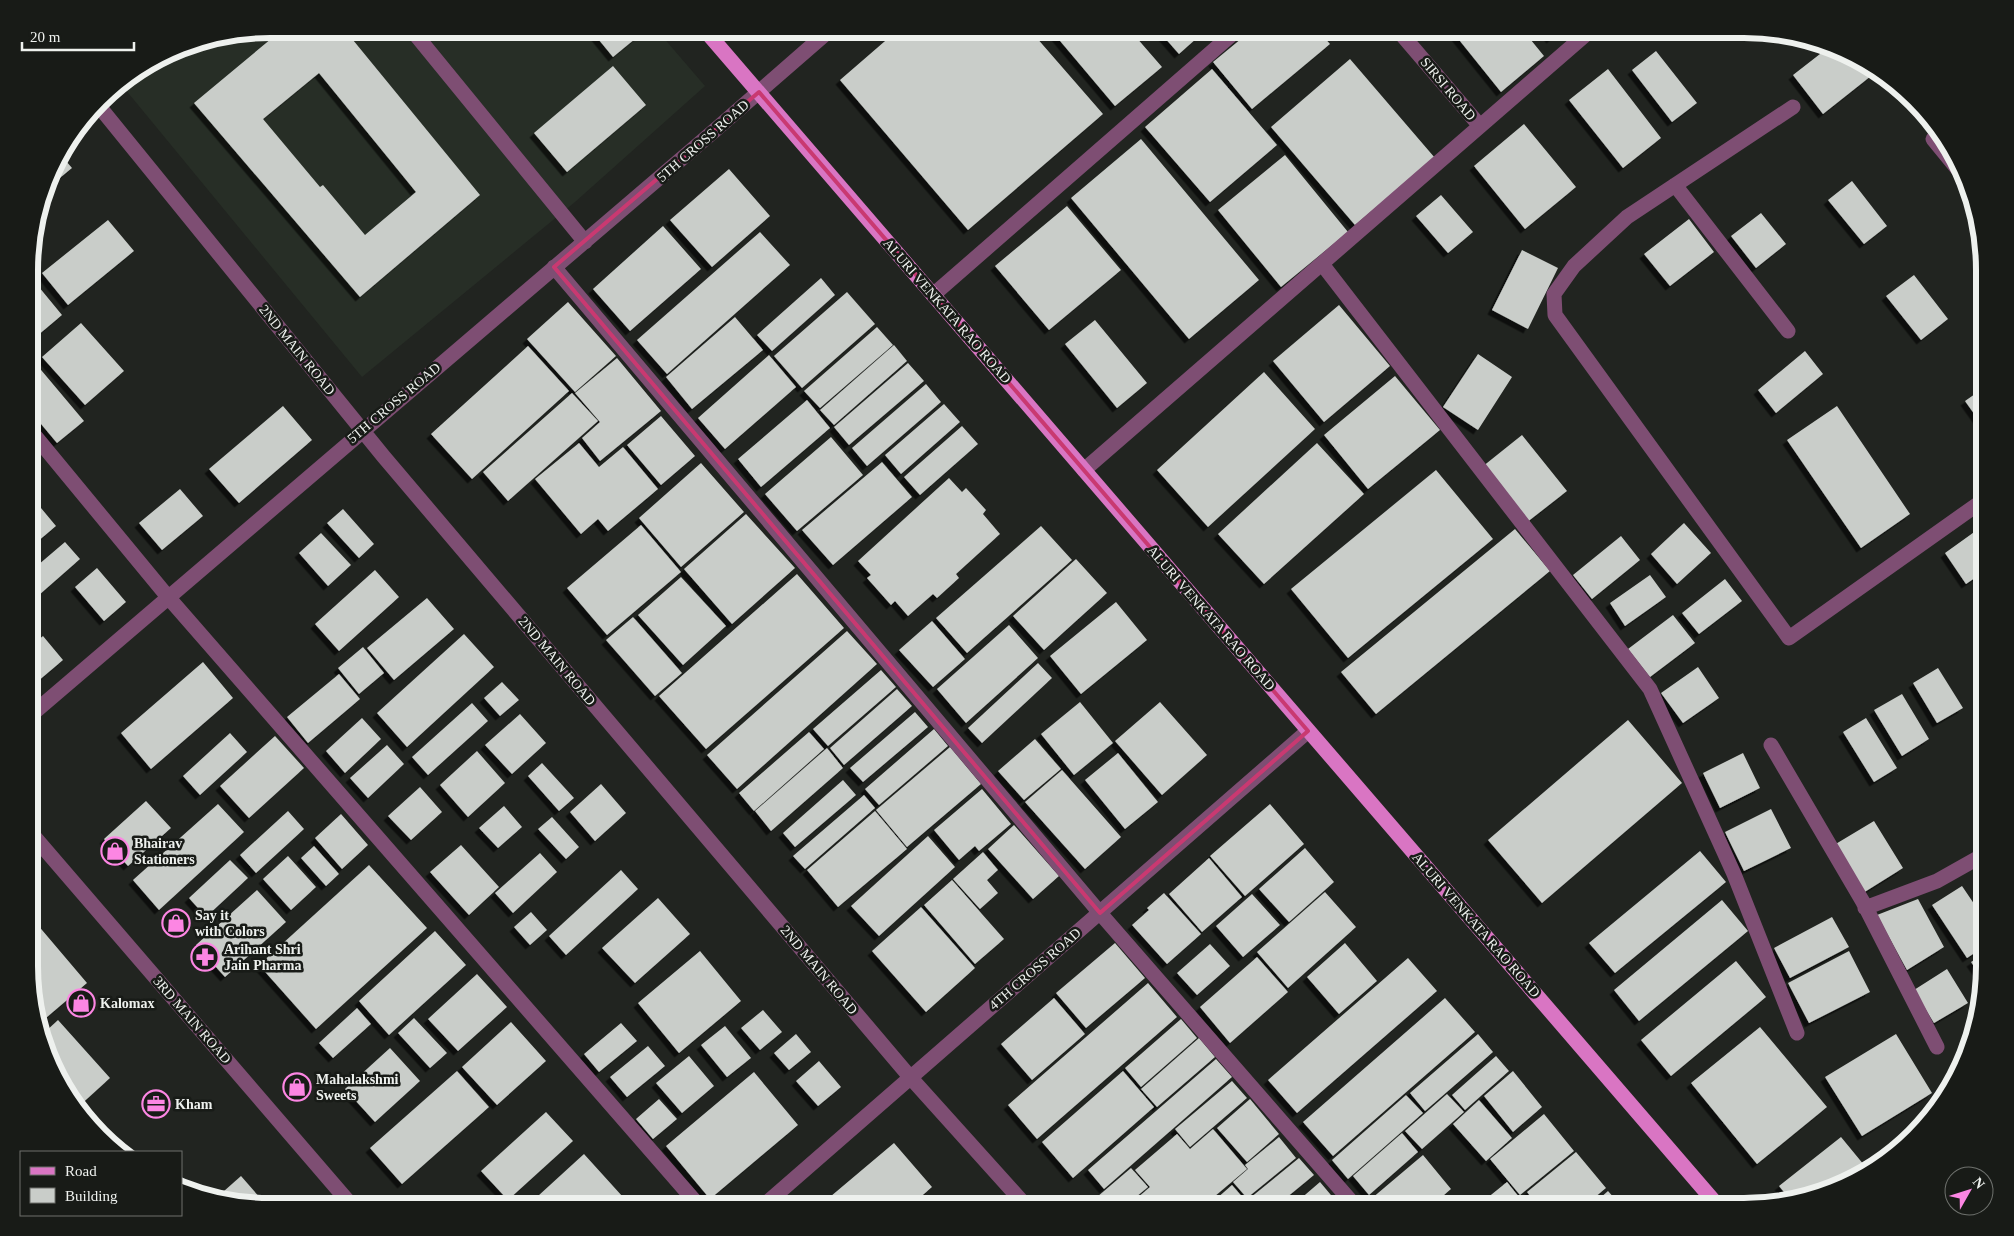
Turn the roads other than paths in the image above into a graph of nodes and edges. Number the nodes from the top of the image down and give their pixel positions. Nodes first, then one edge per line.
1 (418, 38) edge
2 (712, 38) edge
3 (821, 38) edge
4 (1228, 38) edge
5 (1405, 38) edge
6 (1582, 38) edge
7 (759, 92) junction
8 (1793, 107) dead end
9 (102, 110) edge
10 (1480, 126) junction
11 (1933, 139) dead end
12 (1944, 153) edge
13 (1675, 185) junction
14 (584, 242) junction
15 (1322, 264) junction
16 (554, 267) junction
17 (934, 295) junction
18 (1788, 331) dead end
19 (362, 431) junction
20 (38, 439) edge
21 (1084, 470) junction
22 (1976, 505) edge
23 (168, 597) junction
24 (38, 709) edge
25 (1308, 731) junction
26 (1772, 745) dead end
27 (38, 841) edge
28 (1976, 859) edge
29 (1865, 908) junction
30 (1100, 913) junction
31 (1797, 1033) dead end
32 (1937, 1047) dead end
33 (910, 1077) junction
34 (345, 1198) edge
35 (692, 1198) edge
36 (772, 1198) edge
37 (1019, 1198) edge
38 (1348, 1198) edge
39 (1711, 1198) edge

1 - 14 street
2 - 7 main road, ALURI VENKATA RAO ROAD
3 - 7 street, 5TH CROSS ROAD
4 - 17 street
5 - 10 street, SIRSI ROAD
6 - 10 street
7 - 14 street, 5TH CROSS ROAD
7 - 17 main road, ALURI VENKATA RAO ROAD
8 - 13 street
9 - 19 street, 2ND MAIN ROAD
10 - 15 street
11 - 12 street
13 - 18 street
13 - 22 street
14 - 16 street, 5TH CROSS ROAD
15 - 21 street
15 - 31 street
16 - 19 street, 5TH CROSS ROAD
16 - 30 street
17 - 21 main road, ALURI VENKATA RAO ROAD
19 - 23 street, 5TH CROSS ROAD
19 - 33 street, 2ND MAIN ROAD
20 - 23 street
21 - 25 main road, ALURI VENKATA RAO ROAD
23 - 24 street, 5TH CROSS ROAD
23 - 35 street
25 - 30 street, 4TH CROSS ROAD
25 - 39 main road, ALURI VENKATA RAO ROAD
26 - 29 street
27 - 34 street, 3RD MAIN ROAD
28 - 29 street
29 - 32 street
30 - 33 street, 4TH CROSS ROAD
30 - 38 street
33 - 36 street, 4TH CROSS ROAD
33 - 37 street, 2ND MAIN ROAD

